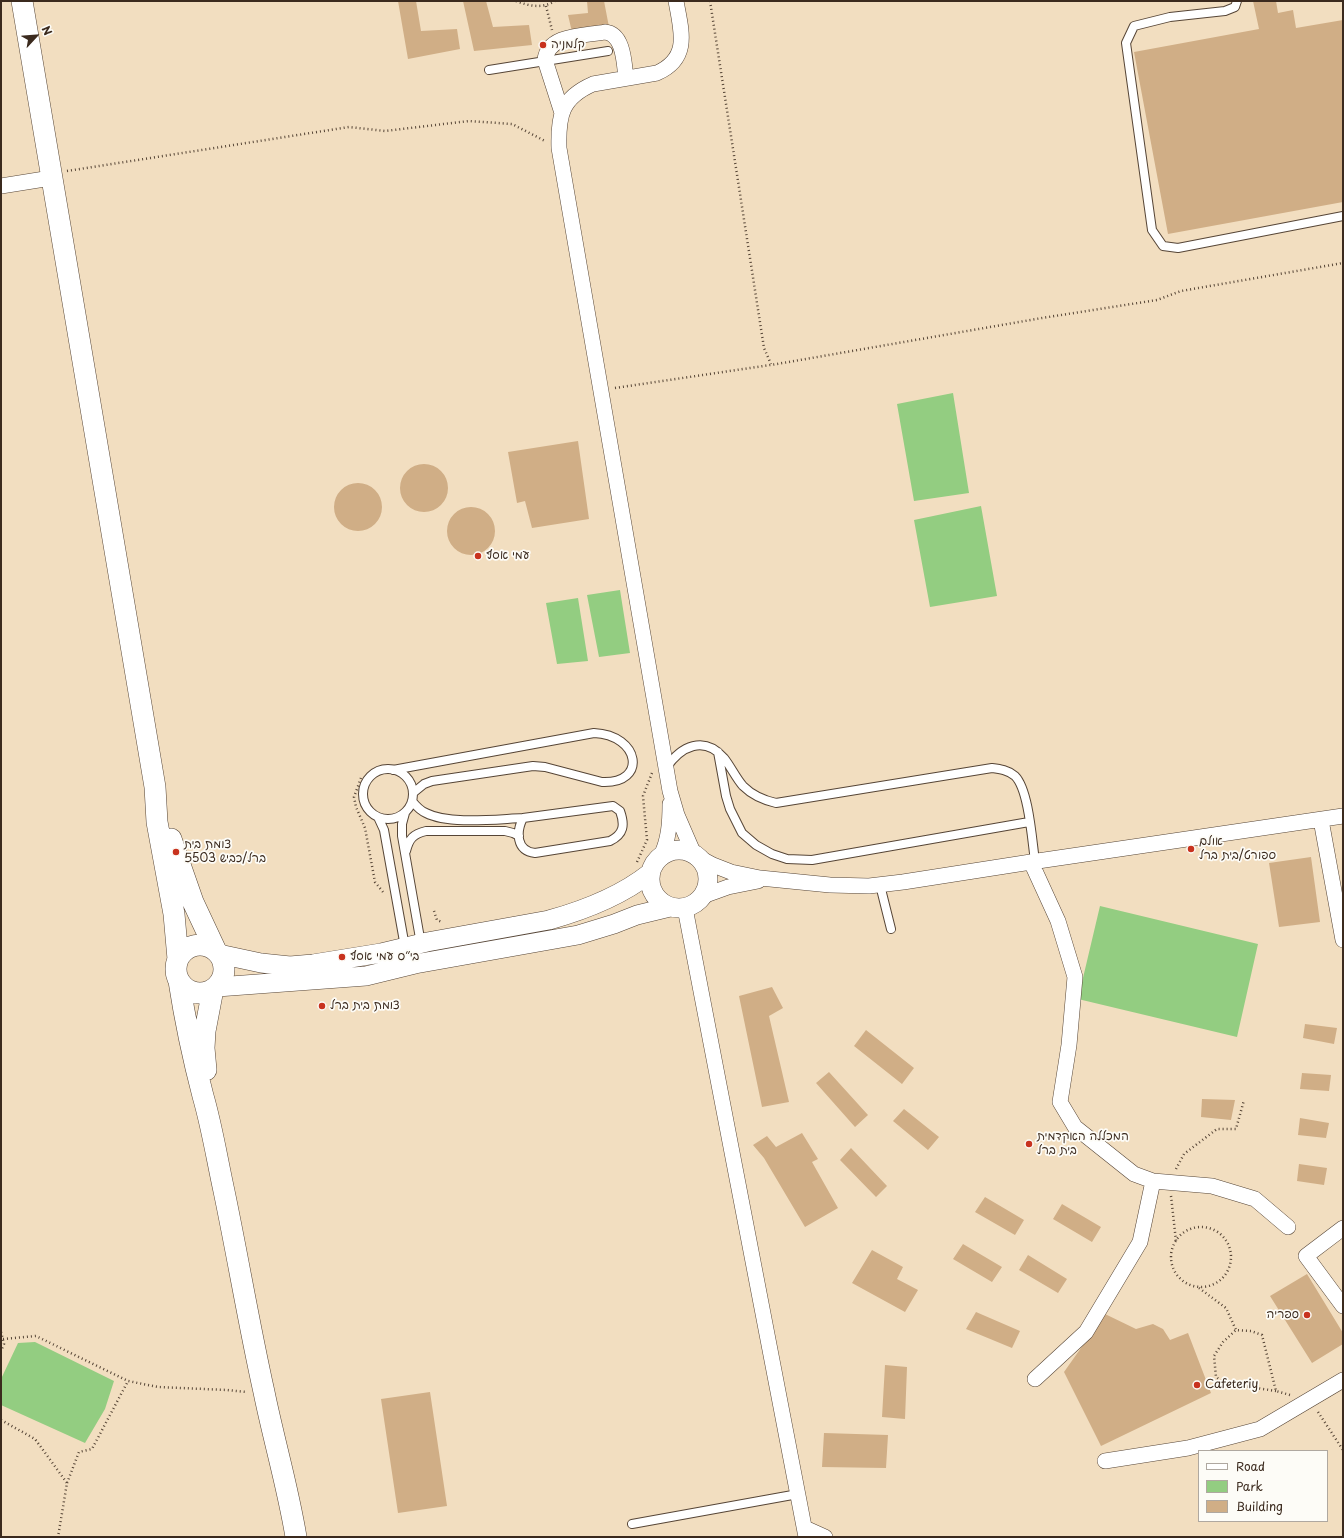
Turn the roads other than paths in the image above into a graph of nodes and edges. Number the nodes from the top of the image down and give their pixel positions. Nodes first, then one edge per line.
1 (22, 1) edge
2 (676, 1) edge
3 (1237, 1) edge
4 (608, 51) dead end
5 (545, 60) junction
6 (489, 70) dead end
7 (626, 78) junction
8 (562, 113) junction
9 (51, 176) junction
10 (1, 186) edge
11 (1343, 216) edge
12 (718, 752) junction
13 (660, 768) junction
14 (394, 770) junction
15 (155, 787) junction
16 (670, 790) junction
17 (413, 797) junction
18 (405, 813) junction
19 (1343, 816) edge
20 (378, 817) junction
21 (523, 818) junction
22 (1321, 820) junction
23 (1029, 822) junction
24 (519, 836) junction
25 (405, 854) junction
26 (696, 855) junction
27 (661, 856) junction
28 (1033, 861) junction
29 (643, 869) junction
30 (767, 879) junction
31 (880, 885) junction
32 (703, 896) junction
33 (677, 907) junction
34 (891, 929) dead end
35 (1343, 940) edge
36 (217, 951) junction
37 (415, 952) junction
38 (178, 959) junction
39 (179, 981) junction
40 (215, 988) junction
41 (204, 1096) junction
42 (1153, 1181) junction
43 (1288, 1227) dead end
44 (1343, 1228) edge
45 (1343, 1306) edge
46 (1035, 1379) dead end
47 (1343, 1380) edge
48 (1104, 1461) dead end
49 (798, 1494) junction
50 (632, 1524) dead end
51 (806, 1533) edge
52 (296, 1537) edge
53 (825, 1537) edge

1 - 9 main road
2 - 7 street
3 - 11 lane
4 - 5 lane
5 - 6 lane
5 - 7 street
5 - 8 street
7 - 8 street
8 - 13 street
9 - 10 street
9 - 15 main road
12 - 13 lane
12 - 23 lane
12 - 23 lane
13 - 16 street
14 - 17 lane
14 - 17 lane
14 - 20 lane
15 - 36 main road
15 - 38 main road
16 - 26 street
16 - 27 street
17 - 18 lane
17 - 21 lane
18 - 20 lane
18 - 25 lane
19 - 22 street
20 - 37 lane
21 - 24 lane
21 - 24 lane
22 - 28 street
22 - 35 street
23 - 28 lane
24 - 25 lane
25 - 37 lane
26 - 27 street
26 - 30 street
26 - 32 street
27 - 29 street
28 - 31 street
28 - 42 street
29 - 33 street
29 - 37 street
30 - 31 street
30 - 32 street
31 - 34 lane
32 - 33 street
33 - 37 street
33 - 49 street
36 - 37 street
36 - 38 main road
36 - 40 main road
37 - 40 street
38 - 39 main road
39 - 40 main road
39 - 41 main road
40 - 41 main road
41 - 52 main road
42 - 43 street
42 - 46 street
44 - 45 street
47 - 48 street
49 - 50 lane
49 - 51 street
51 - 53 street

